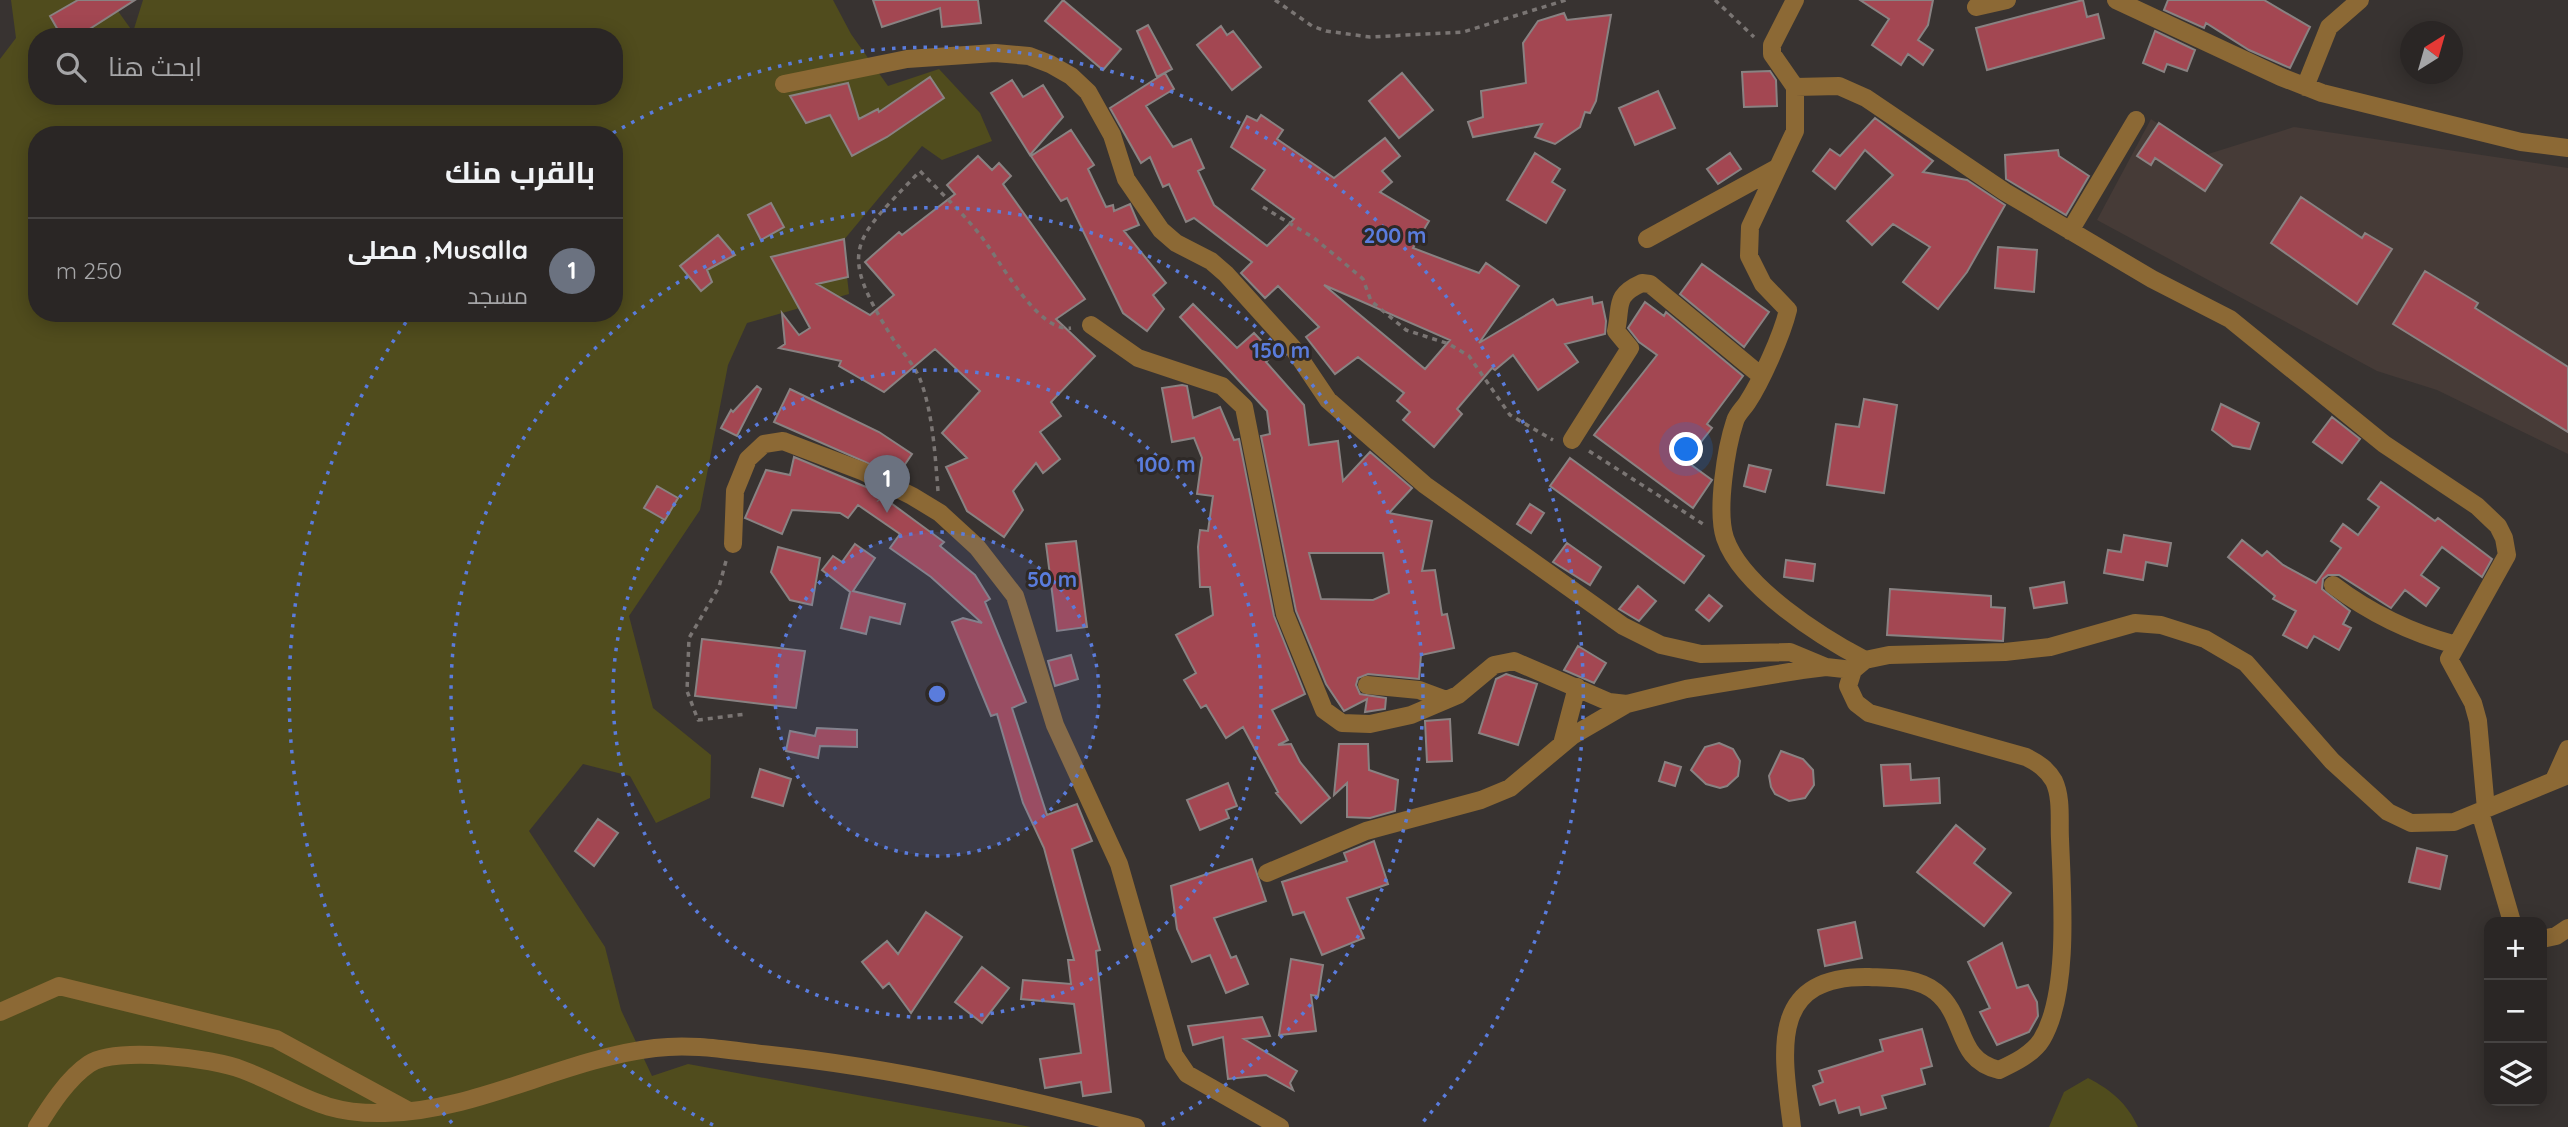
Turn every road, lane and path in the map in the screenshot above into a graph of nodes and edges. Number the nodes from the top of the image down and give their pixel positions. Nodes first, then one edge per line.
1 (1275, 0) edge
2 (1566, 0) edge
3 (1715, 0) edge
4 (1795, 0) edge
5 (2007, 0) edge
6 (2116, 0) edge
7 (2360, 0) edge
8 (1976, 7) dead end
9 (1772, 45) junction
10 (784, 84) dead end
11 (1795, 87) junction
12 (2305, 87) junction
13 (2136, 120) dead end
14 (2568, 148) edge
15 (1777, 168) junction
16 (1263, 207) dead end
17 (2070, 231) junction
18 (1647, 239) dead end
19 (1091, 325) joint
20 (1760, 375) junction
21 (1572, 440) junction
22 (940, 513) junction
23 (1725, 537) junction
24 (733, 544) joint
25 (2333, 585) dead end
26 (2456, 645) junction
27 (1859, 665) junction
28 (1826, 667) junction
29 (1367, 685) dead end
30 (1577, 687) junction
31 (1446, 700) junction
32 (1627, 704) junction
33 (746, 714) dead end
34 (1562, 744) junction
35 (2568, 748) edge
36 (2561, 777) edge
37 (2483, 811) junction
38 (1267, 873) dead end
39 (2511, 917) edge
40 (2568, 929) edge
41 (2547, 938) edge
42 (0, 1012) edge
43 (407, 1110) junction
44 (37, 1127) edge
45 (1136, 1127) edge
46 (1280, 1127) edge
47 (1792, 1127) edge

1 - 2 path
3 - 9 path
4 - 9 street
5 - 8 street
6 - 12 street
7 - 12 street
9 - 11 street
10 - 28 street
11 - 15 street
11 - 17 street
12 - 14 street
13 - 17 street
15 - 18 street
15 - 20 street
16 - 21 path
17 - 26 street
19 - 22 path
19 - 31 street
20 - 21 street
20 - 23 street
21 - 23 path
22 - 24 street
22 - 46 street
23 - 27 street
24 - 33 path
25 - 26 street
26 - 37 street
27 - 28 street
27 - 37 street
27 - 47 street
28 - 32 street
29 - 31 street
30 - 31 street
30 - 32 street
30 - 34 street
32 - 34 street
34 - 38 street
35 - 36 street
36 - 37 street
37 - 39 street
40 - 41 street
42 - 43 street
43 - 44 street
43 - 45 street

